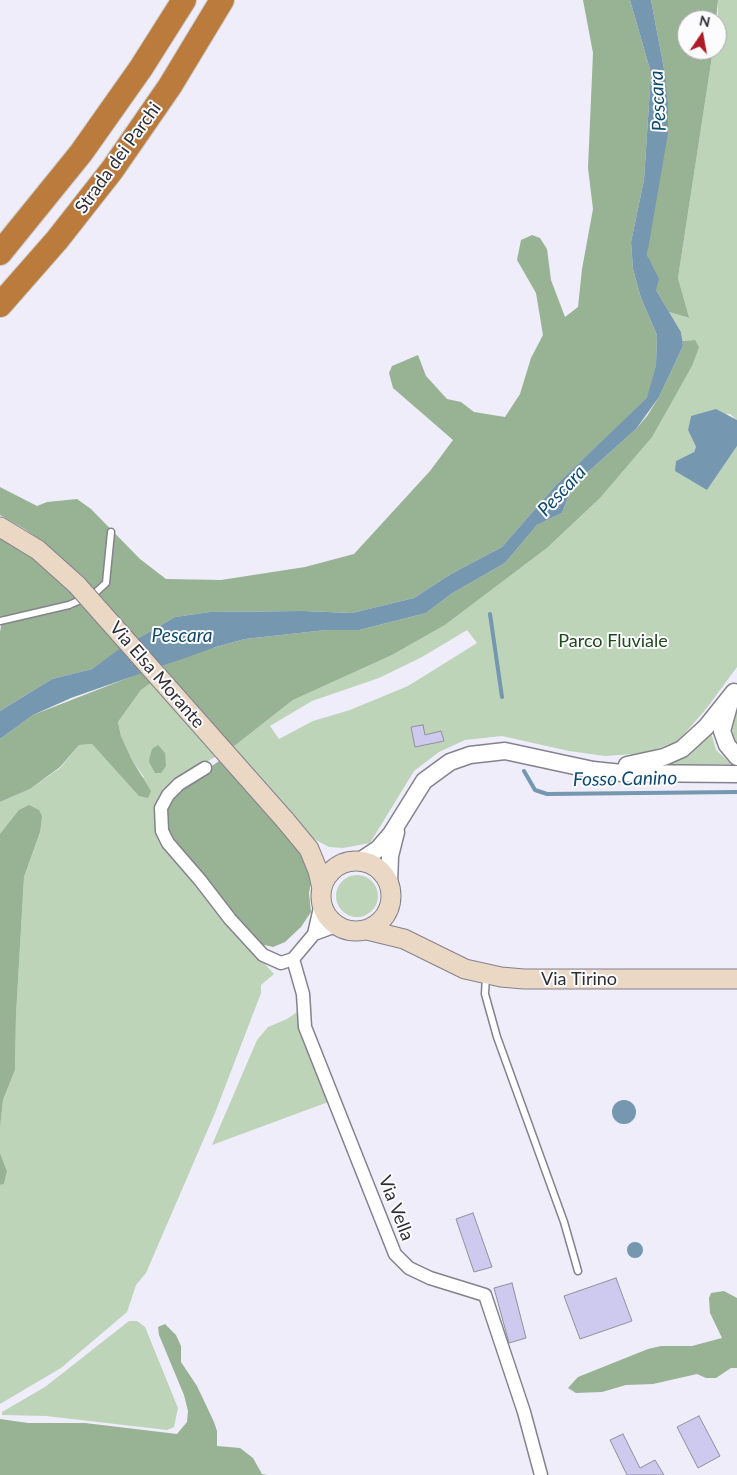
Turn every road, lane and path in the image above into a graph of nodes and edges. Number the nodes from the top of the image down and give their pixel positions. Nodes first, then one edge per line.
1 (184, 0) edge
2 (222, 0) edge
3 (0, 253) edge
4 (0, 305) edge
5 (0, 527) edge
6 (110, 532) dead end
7 (0, 621) edge
8 (736, 690) edge
9 (737, 757) edge
10 (205, 768) dead end
11 (593, 770) junction
12 (737, 774) edge
13 (403, 816) junction
14 (300, 837) junction
15 (354, 862) junction
16 (389, 883) junction
17 (322, 896) junction
18 (391, 906) junction
19 (336, 926) junction
20 (367, 930) junction
21 (314, 934) junction
22 (425, 950) junction
23 (293, 959) junction
24 (486, 974) junction
25 (737, 979) edge
26 (578, 1271) dead end
27 (541, 1475) edge

1 - 3 highway, Strada dei Parchi
2 - 4 highway, Strada dei Parchi
5 - 14 main road, Via Elsa Morante, bridge
6 - 7 lane
8 - 9 street
8 - 11 street
10 - 23 street
11 - 12 street
11 - 13 street
13 - 15 street
13 - 16 street
14 - 15 main road, Via Elsa Morante
14 - 17 main road, Via Elsa Morante
15 - 16 main road
15 - 17 main road
16 - 18 main road
17 - 19 main road
17 - 21 street
18 - 20 main road
18 - 22 main road, Via Tirino
19 - 20 main road
19 - 21 street
20 - 22 main road, Via Tirino
21 - 23 street
22 - 24 main road, Via Tirino
23 - 27 street, Via Vella
24 - 25 main road, Via Tirino
24 - 26 lane

